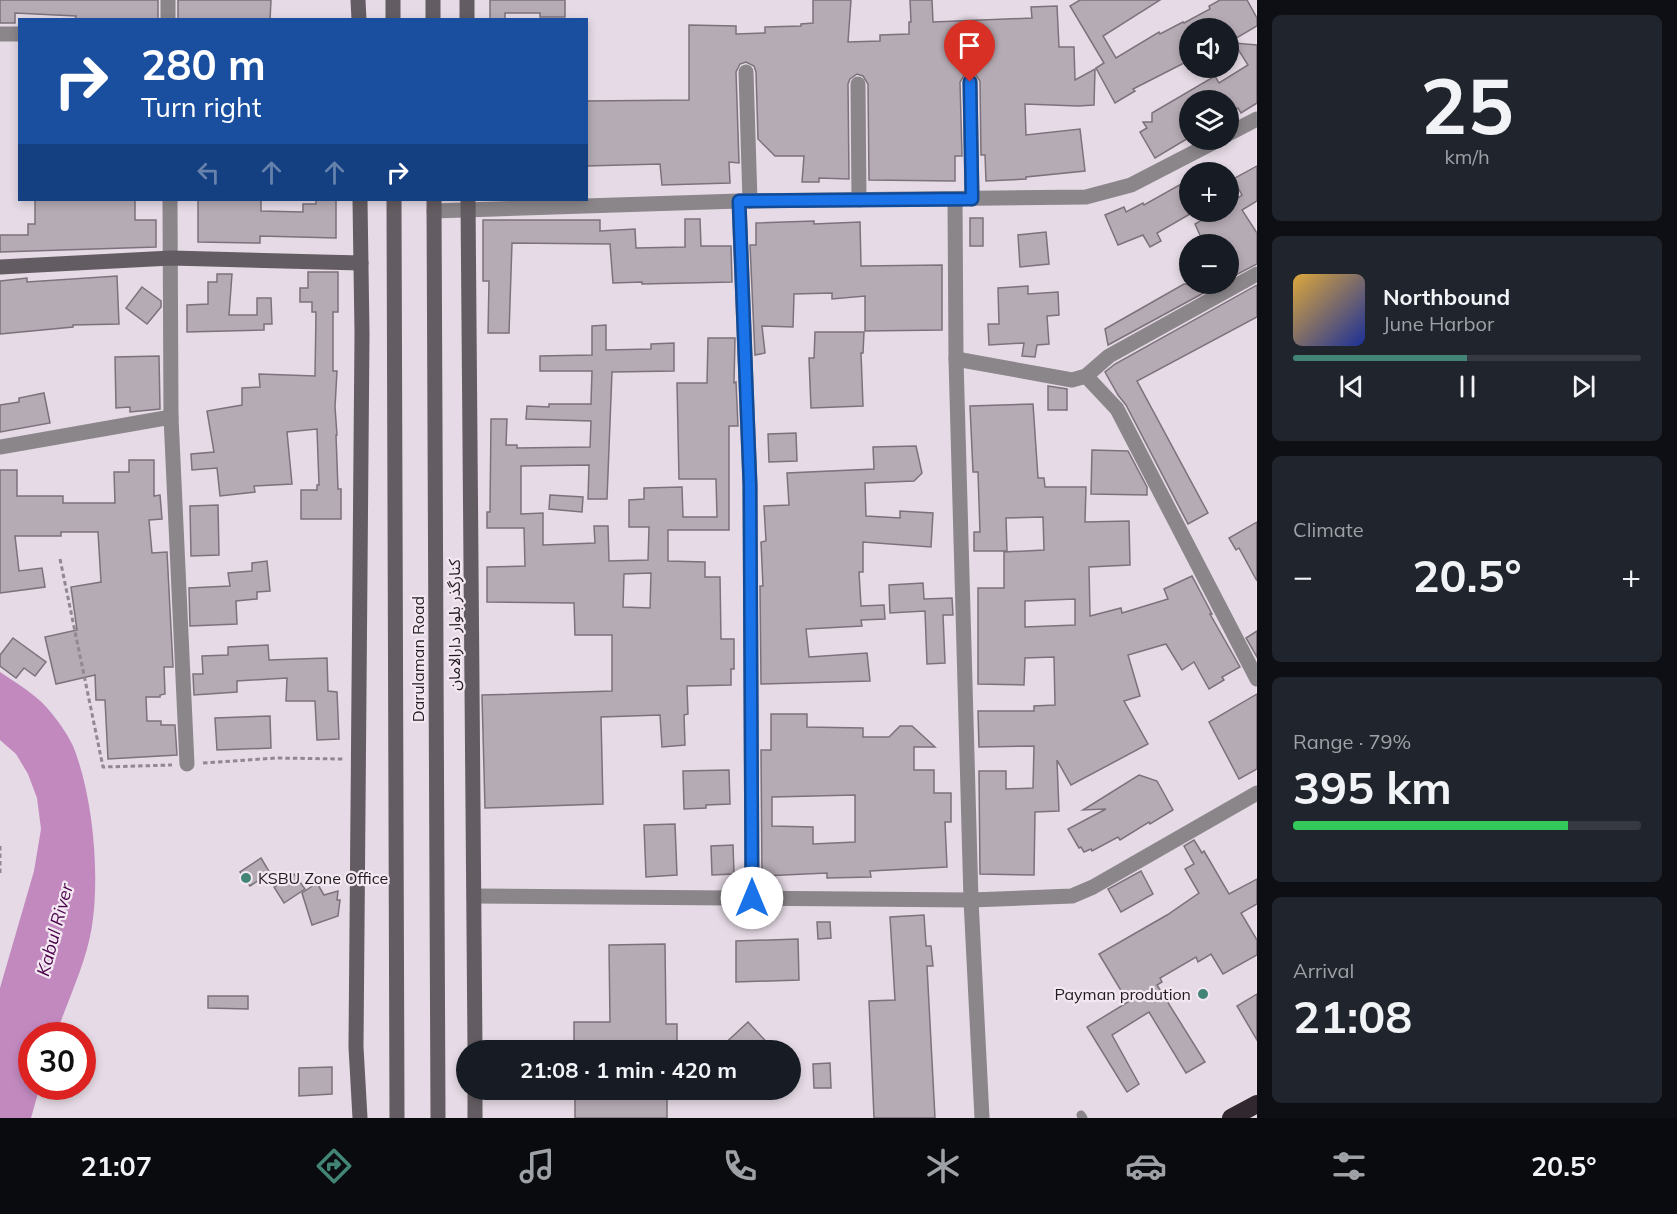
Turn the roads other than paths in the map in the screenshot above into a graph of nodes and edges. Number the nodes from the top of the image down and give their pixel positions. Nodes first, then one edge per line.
1 (168, 0) edge
2 (358, 0) edge
3 (393, 0) edge
4 (433, 0) edge
5 (467, 0) edge
6 (168, 18) edge
7 (358, 18) edge
8 (393, 18) edge
9 (433, 18) edge
10 (467, 18) edge
11 (0, 34) edge
12 (18, 34) edge
13 (746, 72) dead end
14 (970, 82) dead end
15 (858, 84) dead end
16 (1257, 119) edge
17 (1239, 128) edge
18 (1199, 150) edge
19 (955, 199) junction
20 (972, 199) junction
21 (859, 200) junction
22 (170, 201) edge
23 (360, 201) edge
24 (394, 201) edge
25 (745, 201) junction
26 (468, 205) edge
27 (434, 206) edge
28 (171, 258) junction
29 (361, 263) junction
30 (0, 267) edge
31 (1257, 274) edge
32 (956, 358) junction
33 (1086, 376) junction
34 (171, 417) junction
35 (0, 447) edge
36 (1257, 679) edge
37 (187, 764) road end
38 (1257, 793) edge
39 (474, 896) junction
40 (752, 898) junction
41 (971, 900) junction
42 (475, 1040) edge
43 (475, 1100) edge
44 (1257, 1104) edge
45 (360, 1118) edge
46 (397, 1118) edge
47 (438, 1118) edge
48 (475, 1118) edge
49 (982, 1118) edge
50 (1231, 1118) edge

1 - 6 street
2 - 7 street
3 - 8 street
4 - 9 street
5 - 10 street
11 - 12 street
13 - 25 street
14 - 20 street
15 - 21 street
16 - 17 street
18 - 20 street
19 - 20 street
19 - 21 street
19 - 32 street
21 - 25 street
22 - 28 street
23 - 29 street
24 - 46 street, Darulaman Road
25 - 26 street
25 - 40 street
26 - 27 street
26 - 39 street, کنارگذر بلوار دارالامان
27 - 47 street, Darulaman Road
28 - 29 street
28 - 30 street
28 - 34 street
29 - 45 street
31 - 33 street
32 - 33 street
32 - 41 street
33 - 36 street
34 - 35 street
34 - 37 street
38 - 41 street
39 - 40 street
39 - 42 street, کنارگذر بلوار دارالامان
40 - 41 street
41 - 49 street
43 - 48 street
44 - 50 highway

